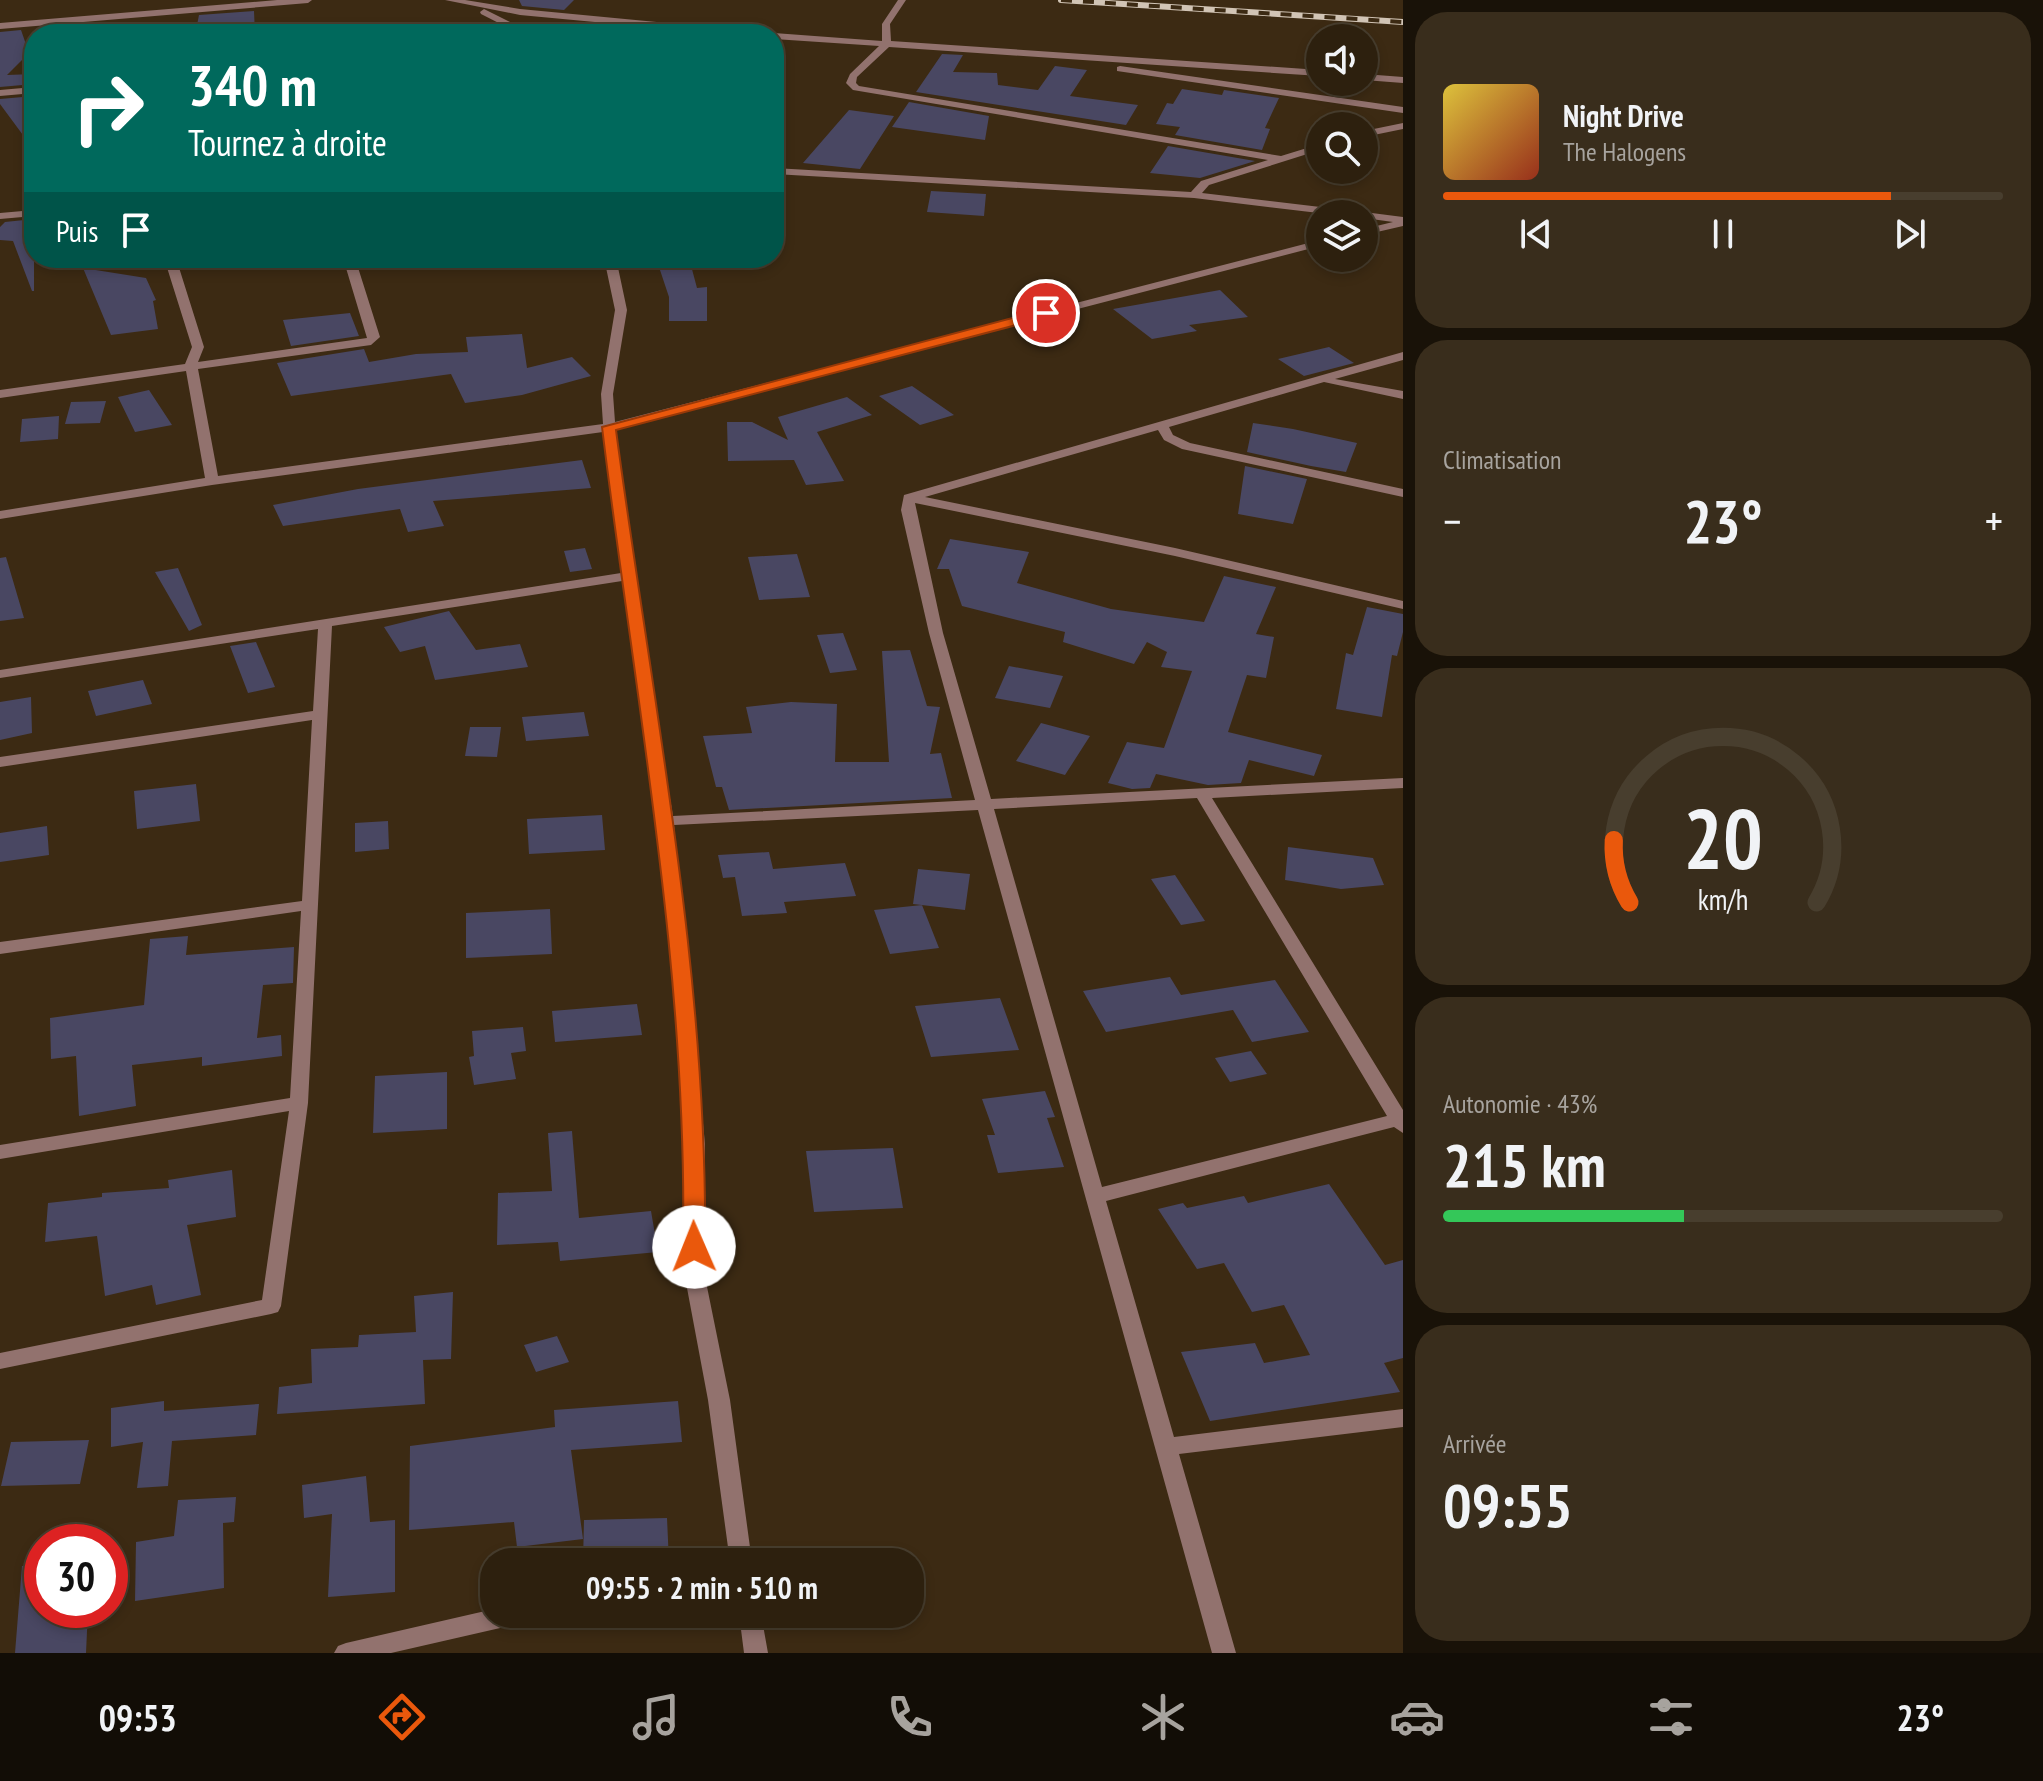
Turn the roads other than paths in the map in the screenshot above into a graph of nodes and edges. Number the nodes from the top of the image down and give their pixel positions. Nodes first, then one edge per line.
1 (308, 0) edge
2 (449, 0) edge
3 (902, 0) edge
4 (469, 4) junction
5 (508, 24) edge
6 (657, 24) edge
7 (0, 26) edge
8 (784, 37) edge
9 (887, 43) junction
10 (1039, 53) junction
11 (1306, 72) edge
12 (1378, 78) edge
13 (1403, 80) edge
14 (24, 91) edge
15 (0, 93) edge
16 (1403, 110) edge
17 (1403, 126) edge
18 (1378, 131) edge
19 (1306, 151) edge
20 (1281, 159) junction
21 (784, 172) edge
22 (1194, 195) junction
23 (1306, 208) edge
24 (24, 214) edge
25 (0, 216) edge
26 (1378, 218) edge
27 (1403, 222) edge
28 (1378, 228) edge
29 (1306, 247) edge
30 (173, 268) edge
31 (352, 268) edge
32 (612, 268) edge
33 (1403, 356) edge
34 (191, 365) junction
35 (1325, 381) junction
36 (0, 394) edge
37 (1403, 395) edge
38 (609, 427) junction
39 (1163, 428) junction
40 (212, 481) junction
41 (1403, 493) edge
42 (909, 498) junction
43 (0, 515) edge
44 (628, 576) junction
45 (1403, 605) edge
46 (325, 624) junction
47 (0, 674) edge
48 (320, 714) junction
49 (0, 762) edge
50 (1403, 783) edge
51 (1202, 794) junction
52 (984, 807) junction
53 (666, 821) junction
54 (308, 905) junction
55 (0, 948) edge
56 (299, 1103) junction
57 (1400, 1123) edge
58 (0, 1152) edge
59 (1096, 1196) junction
60 (0, 1361) edge
61 (1403, 1418) edge
62 (1166, 1447) junction
63 (739, 1548) edge
64 (480, 1623) edge
65 (752, 1628) edge
66 (346, 1653) edge
67 (756, 1653) edge
68 (1224, 1653) edge

1 - 7 street
2 - 4 street
3 - 9 street
4 - 5 street
4 - 6 street
8 - 9 street
9 - 10 street
9 - 20 street
10 - 11 street
10 - 16 street
12 - 13 street
14 - 15 street
17 - 18 street
19 - 20 street
20 - 22 street
21 - 22 street
22 - 23 street
24 - 25 street
26 - 27 street
27 - 28 street
29 - 38 street
30 - 34 street
31 - 34 street
32 - 38 street
33 - 35 street
34 - 36 street
34 - 40 street
35 - 37 street
35 - 39 street
38 - 40 street
38 - 44 street
39 - 41 street
39 - 42 street
40 - 43 street
42 - 45 street
42 - 52 street
44 - 46 street
44 - 53 street
46 - 47 street
46 - 48 street
48 - 49 street
48 - 54 street
50 - 51 street
51 - 52 street
51 - 57 street
52 - 53 street
52 - 59 street
53 - 63 street
54 - 55 street
54 - 56 street
56 - 58 street
56 - 60 street
57 - 59 street
59 - 62 street
61 - 62 street
62 - 68 street
64 - 66 street
65 - 67 street

